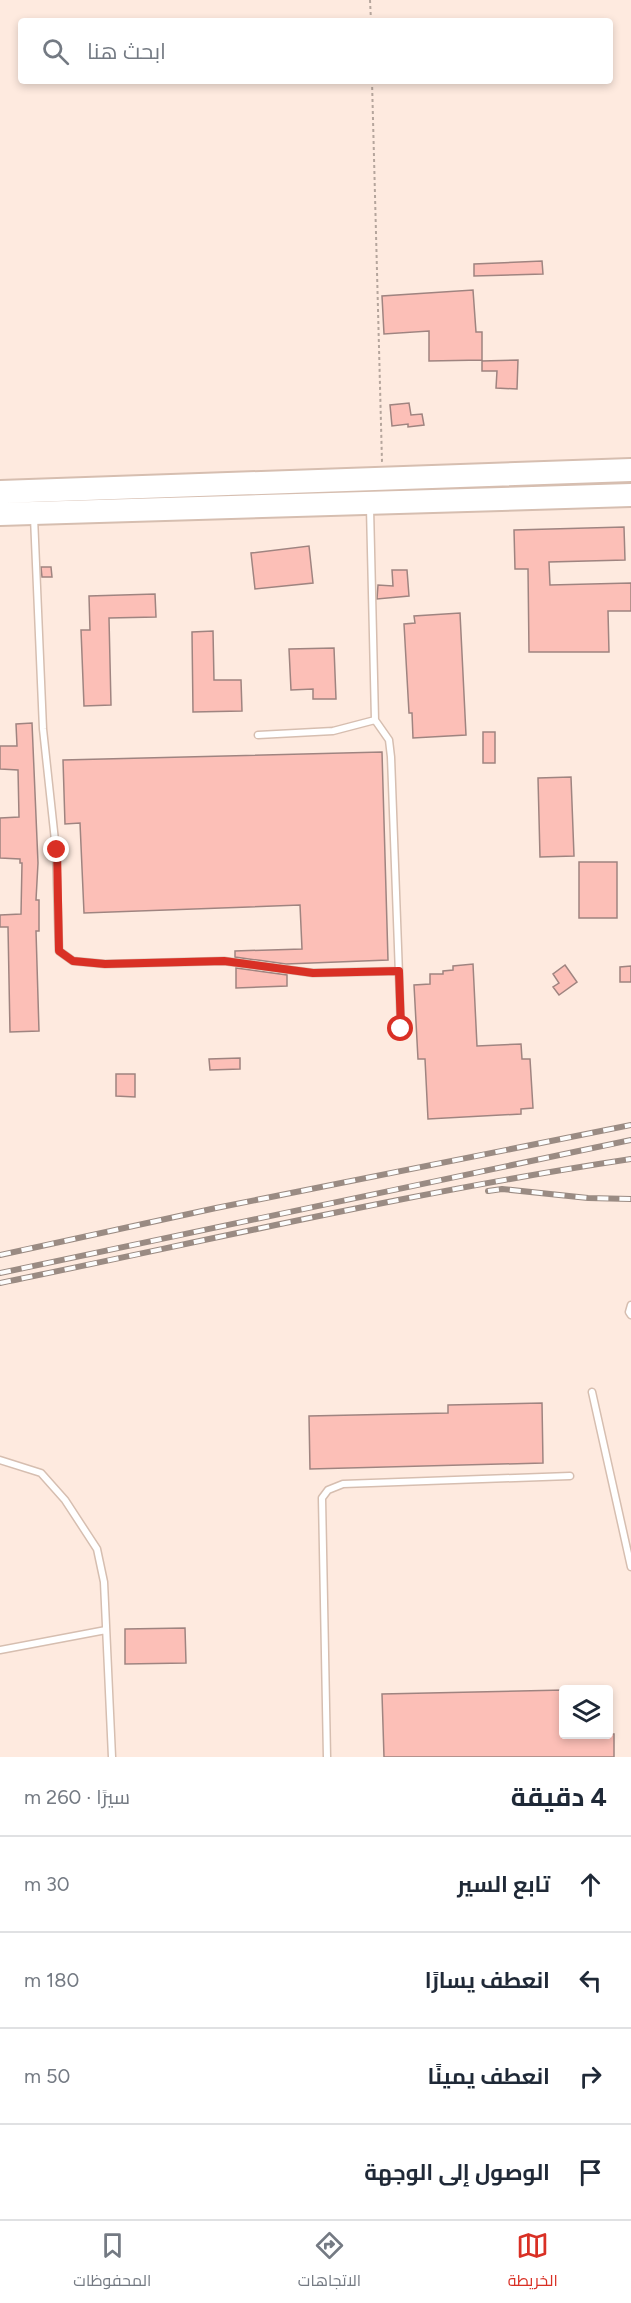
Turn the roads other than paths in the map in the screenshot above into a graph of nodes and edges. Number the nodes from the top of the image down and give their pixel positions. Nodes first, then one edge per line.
1 (631, 470) edge
2 (0, 492) edge
3 (631, 495) edge
4 (370, 502) junction
5 (34, 513) junction
6 (0, 514) edge
7 (375, 720) junction
8 (258, 735) dead end
9 (399, 971) junction
10 (401, 1029) dead end
11 (631, 1305) edge
12 (631, 1315) edge
13 (592, 1392) dead end
14 (0, 1460) edge
15 (570, 1476) dead end
16 (631, 1567) edge
17 (106, 1630) junction
18 (0, 1650) edge
19 (112, 1757) edge
20 (327, 1757) edge

1 - 2 highway
3 - 4 highway
4 - 5 highway
4 - 7 lane
5 - 6 highway
5 - 9 lane
7 - 8 lane
7 - 9 lane
9 - 10 lane
11 - 12 lane
13 - 16 lane
14 - 17 lane
15 - 20 lane
17 - 18 lane
17 - 19 lane

